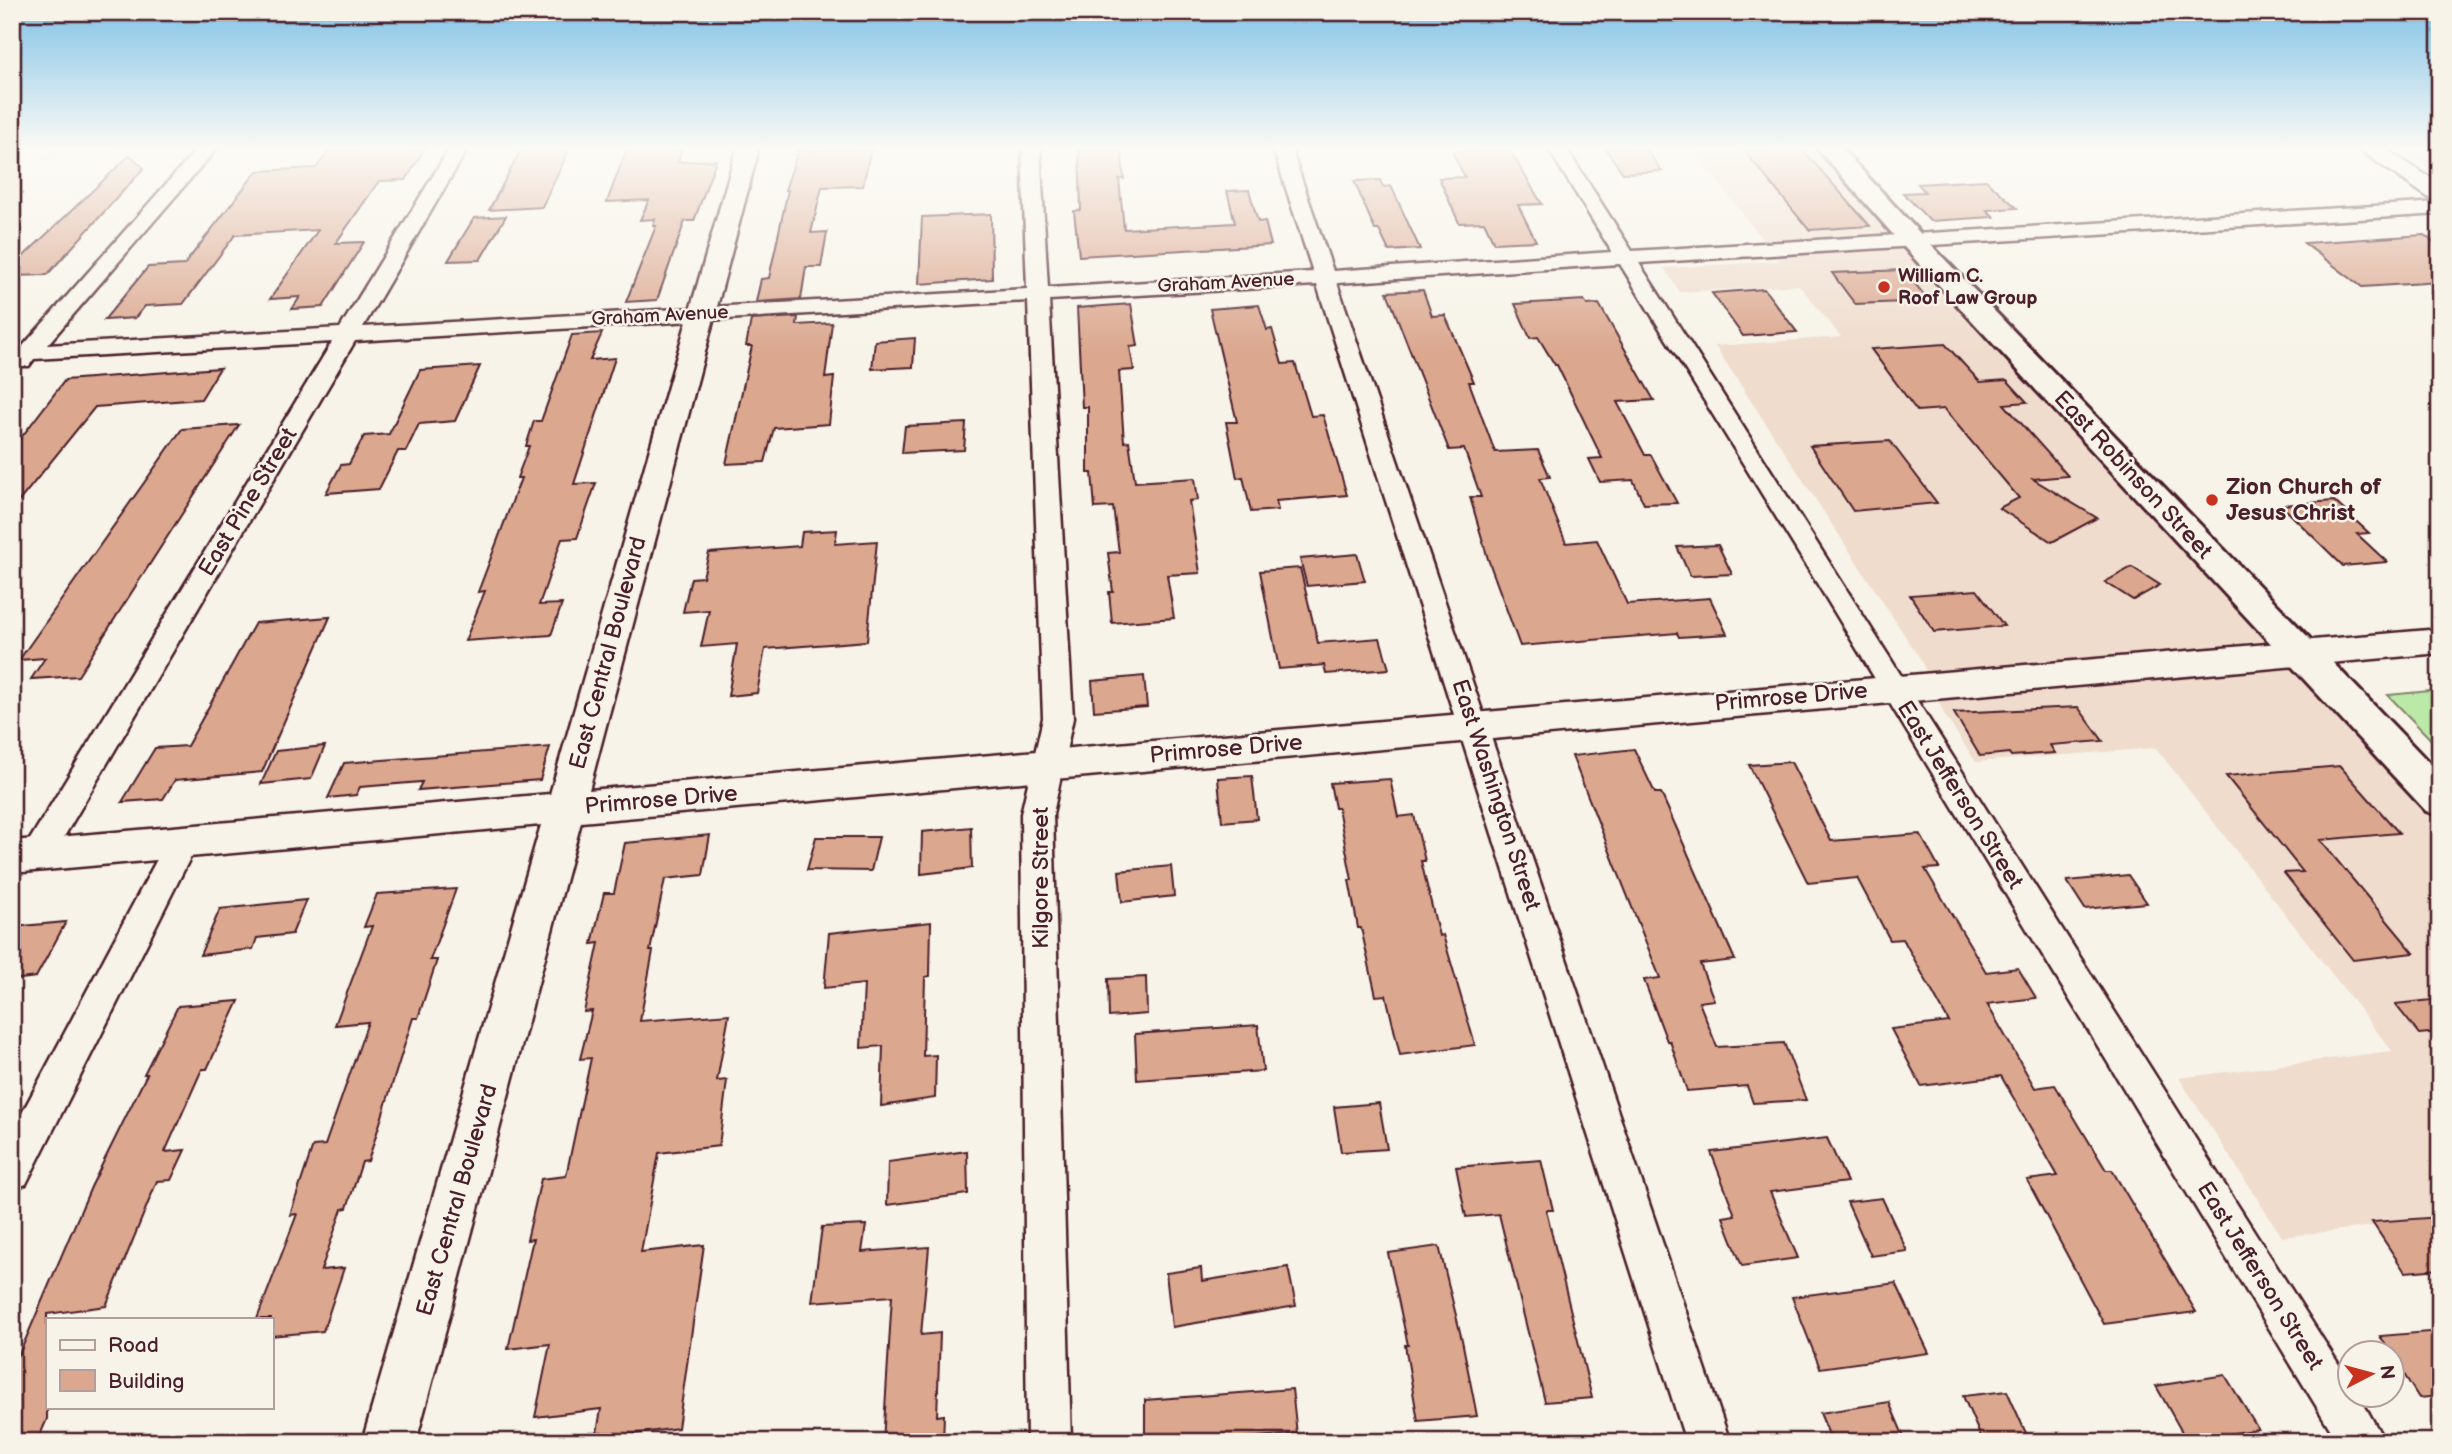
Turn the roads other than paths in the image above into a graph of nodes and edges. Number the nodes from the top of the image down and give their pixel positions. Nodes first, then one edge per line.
1 (146, 216) edge
2 (419, 216) edge
3 (730, 216) edge
4 (1034, 216) edge
5 (1303, 216) edge
6 (1599, 216) edge
7 (1889, 216) edge
8 (2306, 216) edge
9 (1910, 239) junction
10 (1625, 257) junction
11 (1323, 278) junction
12 (1038, 293) junction
13 (703, 314) junction
14 (349, 334) junction
15 (20, 353) edge
16 (12, 371) edge
17 (2440, 641) edge
18 (2301, 653) junction
19 (1894, 688) junction
20 (1474, 726) junction
21 (1048, 766) junction
22 (2440, 800) edge
23 (567, 808) junction
24 (182, 842) junction
25 (24, 856) edge
26 (12, 1171) edge
27 (389, 1442) edge
28 (1049, 1442) edge
29 (1708, 1442) edge
30 (2363, 1442) edge

1 - 15 street
2 - 14 street, East Pine Street
3 - 13 street, East Central Boulevard
4 - 12 street, Kilgore Street
5 - 11 street, East Washington Street
6 - 10 street, East Jefferson Street
7 - 9 main road, East Robinson Street
8 - 9 street, Graham Avenue
9 - 10 street, Graham Avenue
9 - 18 main road, East Robinson Street
10 - 11 street, Graham Avenue
10 - 19 street, East Jefferson Street
11 - 12 street, Graham Avenue
11 - 20 street, East Washington Street
12 - 13 street, Graham Avenue
12 - 21 street, Kilgore Street
13 - 14 street, Graham Avenue
13 - 23 street, East Central Boulevard
14 - 15 street, Graham Avenue
14 - 25 street, East Pine Street
15 - 16 street
17 - 18 street, Primrose Drive
18 - 19 street, Primrose Drive
18 - 22 main road, East Robinson Street
19 - 20 street, Primrose Drive
19 - 30 street, East Jefferson Street
20 - 21 street, Primrose Drive
20 - 29 street, East Washington Street
21 - 23 street, Primrose Drive
21 - 28 street, Kilgore Street
23 - 24 street, Primrose Drive
23 - 27 street, East Central Boulevard
24 - 25 street, Primrose Drive
24 - 26 street

